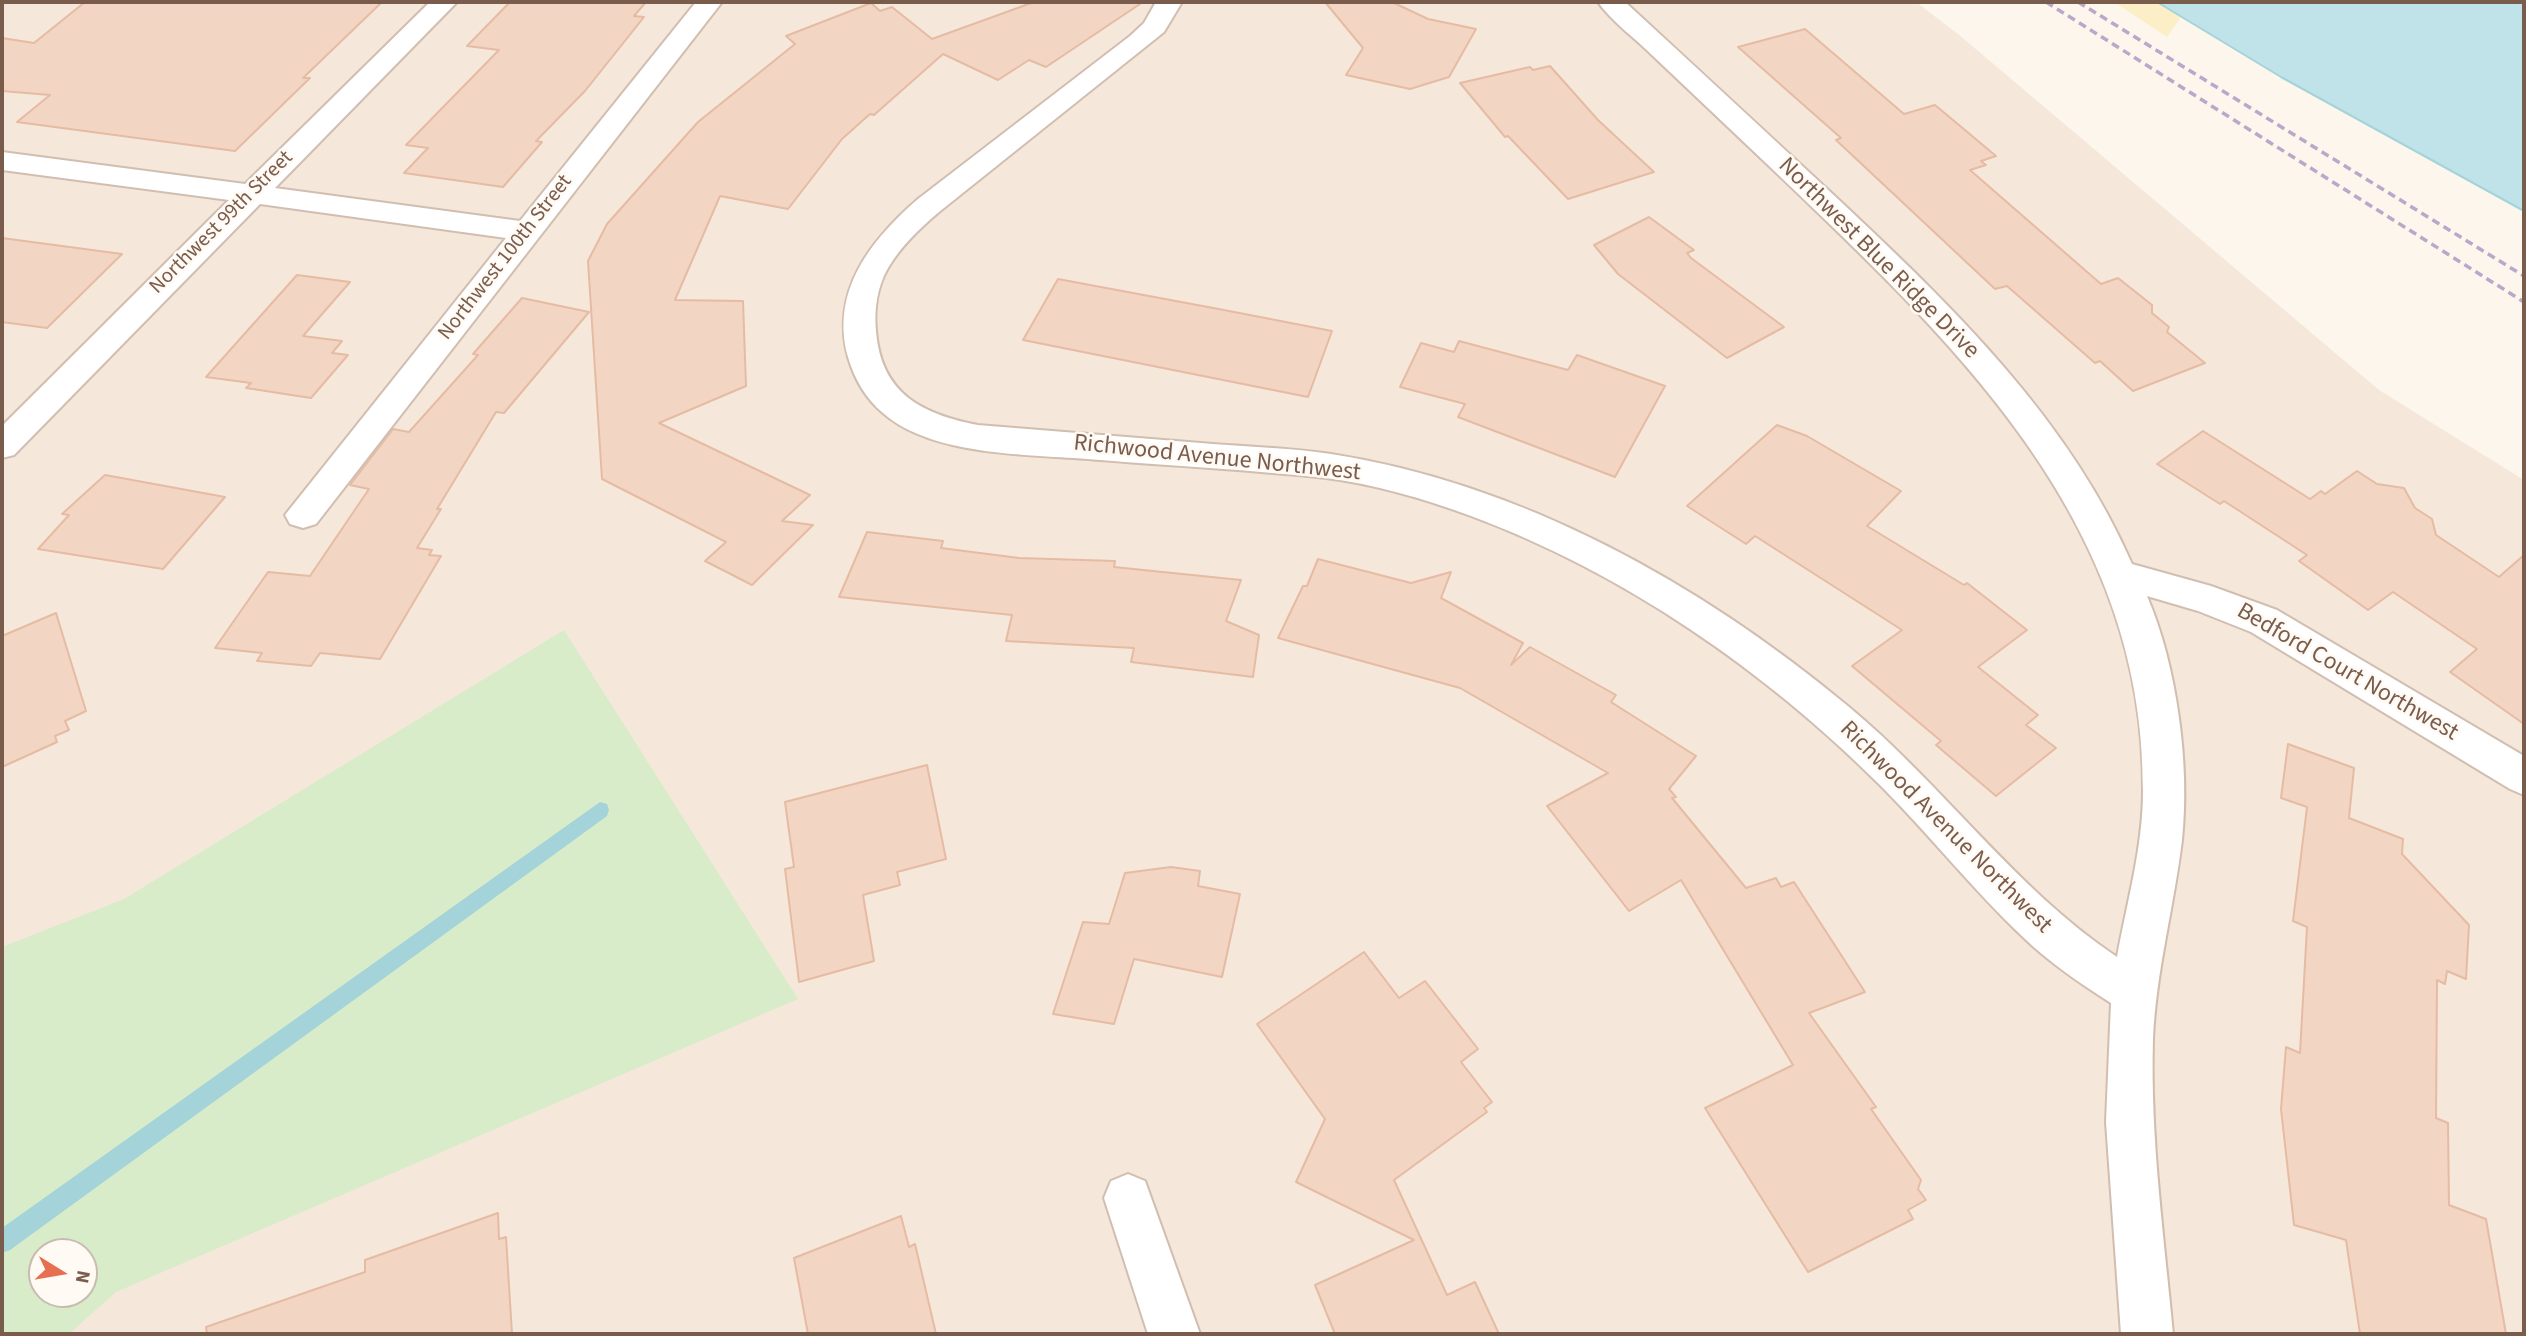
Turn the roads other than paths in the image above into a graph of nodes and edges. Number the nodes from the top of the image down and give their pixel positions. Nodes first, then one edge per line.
1 (444, 2) edge
2 (709, 2) edge
3 (1169, 2) edge
4 (1611, 2) edge
5 (2, 161) edge
6 (252, 193) junction
7 (527, 230) junction
8 (2, 446) edge
9 (303, 515) dead end
10 (2121, 576) junction
11 (2524, 777) edge
12 (2134, 993) junction
13 (1128, 1198) dead end
14 (1174, 1334) edge
15 (2147, 1334) edge

1 - 6 street, Northwest 99th Street
2 - 7 street, Northwest 100th Street
3 - 12 street, Richwood Avenue Northwest
4 - 10 street, Northwest Blue Ridge Drive
5 - 6 street
6 - 7 street
6 - 8 street, Northwest 99th Street
7 - 9 street, Northwest 100th Street
10 - 11 street, Bedford Court Northwest
10 - 12 street, Northwest Blue Ridge Drive
12 - 15 street, Northwest Blue Ridge Drive
13 - 14 street

